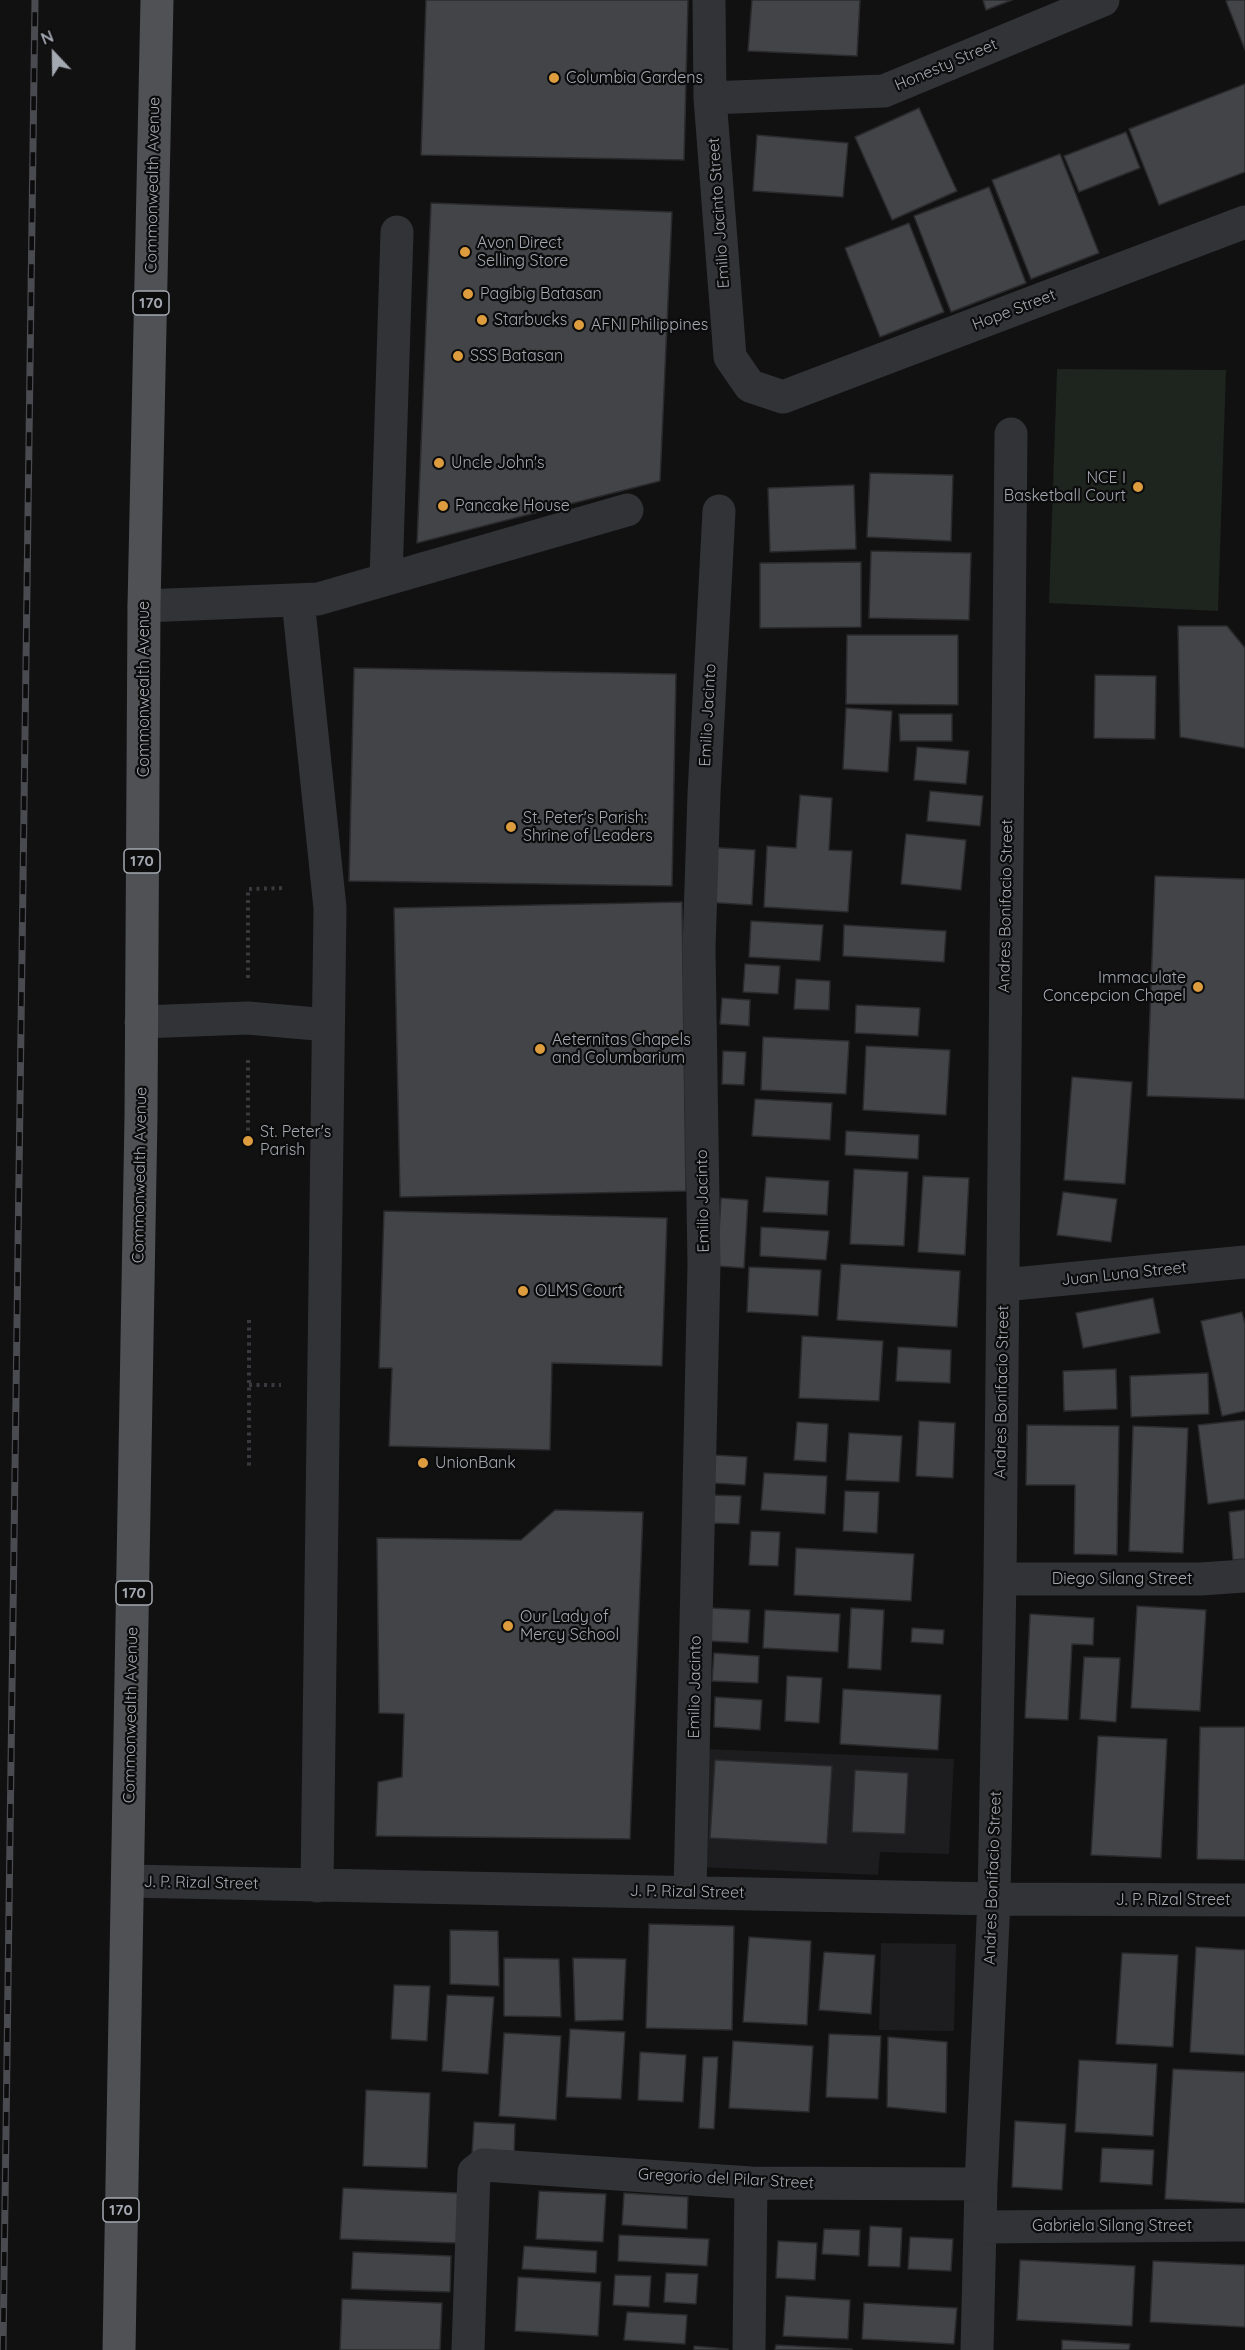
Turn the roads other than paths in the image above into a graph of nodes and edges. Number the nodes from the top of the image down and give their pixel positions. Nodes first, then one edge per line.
1 (157, 0) edge
2 (709, 0) edge
3 (1103, 0) edge
4 (710, 98) junction
5 (1245, 222) edge
6 (397, 232) dead end
7 (783, 398) joint
8 (1011, 434) dead end
9 (627, 510) dead end
10 (719, 511) dead end
11 (386, 579) junction
12 (298, 600) junction
13 (144, 606) junction
14 (141, 1022) junction
15 (328, 1025) junction
16 (1245, 1262) edge
17 (1003, 1286) junction
18 (1245, 1576) edge
19 (1000, 1579) junction
20 (128, 1881) junction
21 (317, 1886) junction
22 (690, 1892) junction
23 (994, 1899) junction
24 (1245, 1900) edge
25 (751, 2183) junction
26 (981, 2184) junction
27 (1245, 2225) edge
28 (980, 2227) junction
29 (119, 2350) edge
30 (468, 2350) edge
31 (749, 2350) edge
32 (977, 2350) edge

1 - 13 main road, Commonwealth Avenue / 170
2 - 4 street, Emilio Jacinto Street
3 - 4 street, Honesty Street
4 - 7 street, Emilio Jacinto Street
5 - 7 street, Hope Street
6 - 11 street
8 - 17 street, Andres Bonifacio Street
9 - 11 street
10 - 22 street, Emilio Jacinto
11 - 12 street
12 - 13 street
12 - 15 street
13 - 14 main road, Commonwealth Avenue / 170
14 - 15 street
14 - 20 main road, Commonwealth Avenue / 170
15 - 21 street
16 - 17 street, Juan Luna Street
17 - 19 street, Andres Bonifacio Street
18 - 19 street, Diego Silang Street
19 - 23 street, Andres Bonifacio Street
20 - 21 street, J. P. Rizal Street
20 - 29 main road, Commonwealth Avenue / 170
21 - 22 street, J. P. Rizal Street
22 - 23 street, J. P. Rizal Street
23 - 24 street, J. P. Rizal Street
23 - 26 street, Andres Bonifacio Street
25 - 26 street, Gregorio del Pilar Street
25 - 30 street, Gregorio del Pilar Street
25 - 31 street
26 - 28 street, Andres Bonifacio Street
27 - 28 street, Gabriela Silang Street
28 - 32 street, Andres Bonifacio Street

